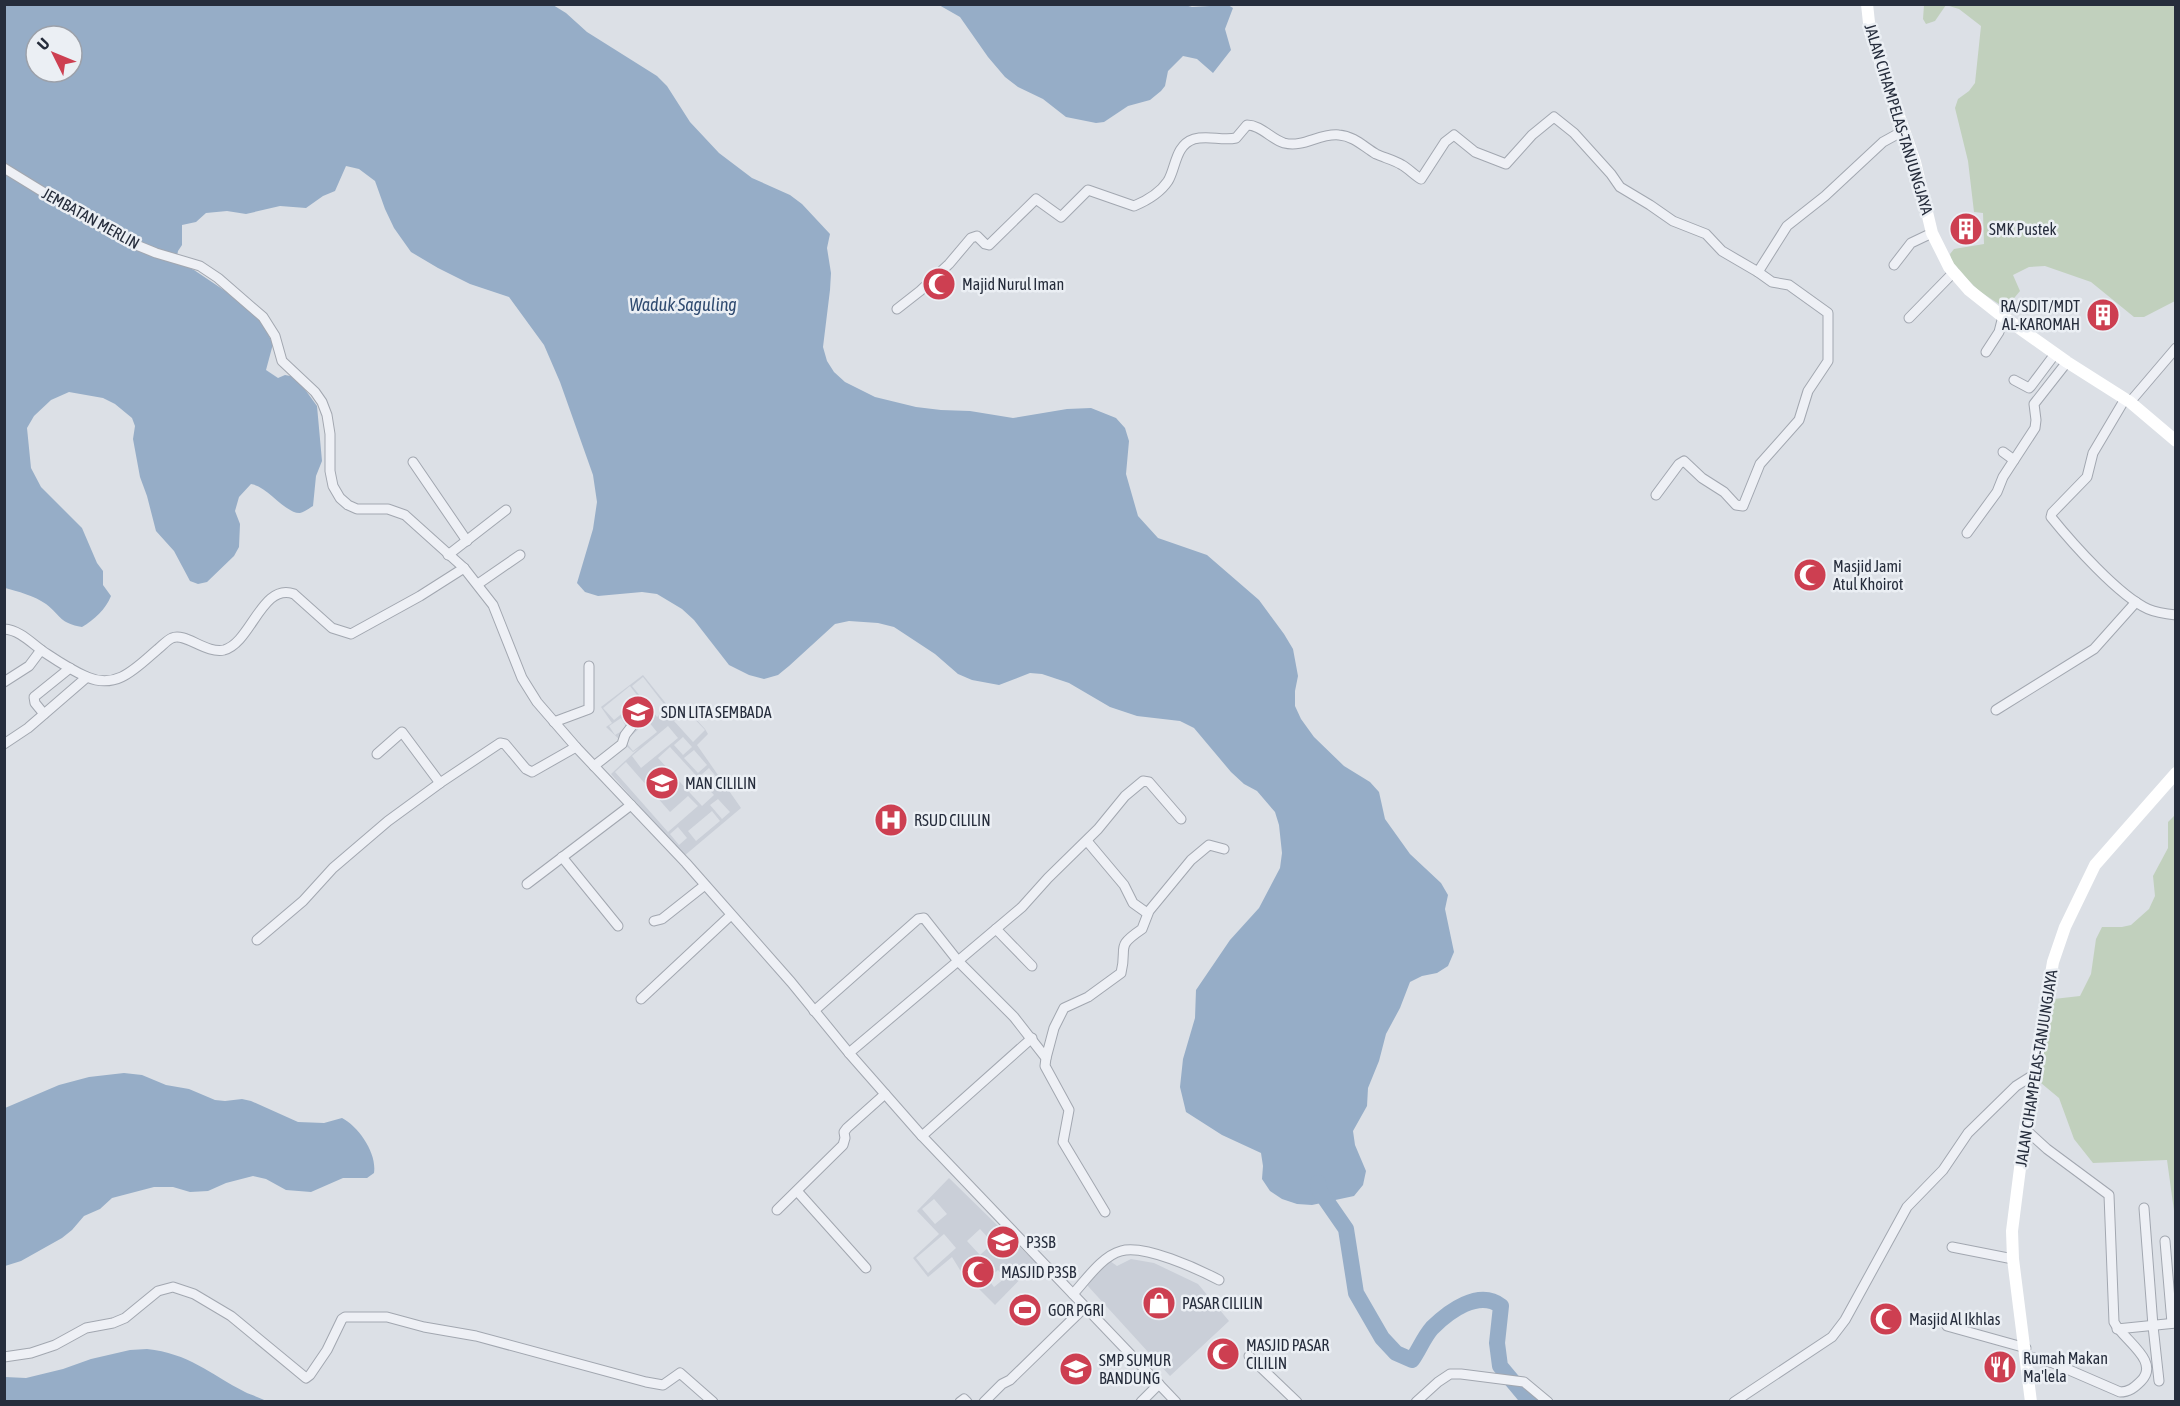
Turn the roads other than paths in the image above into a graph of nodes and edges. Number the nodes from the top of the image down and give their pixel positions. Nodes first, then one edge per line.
1 (1867, 4) edge
2 (1904, 131) junction
3 (4, 168) edge
4 (1932, 233) junction
5 (1894, 265) dead end
6 (1758, 272) junction
7 (1953, 272) junction
8 (897, 309) dead end
9 (2003, 316) junction
10 (1909, 318) dead end
11 (2175, 348) edge
12 (1986, 352) dead end
13 (2055, 354) junction
14 (2067, 362) junction
15 (2014, 380) dead end
16 (2127, 401) junction
17 (2175, 441) edge
18 (2003, 452) dead end
19 (2014, 460) junction
20 (413, 462) dead end
21 (1656, 495) dead end
22 (506, 510) dead end
23 (1966, 533) dead end
24 (466, 541) junction
25 (448, 555) junction
26 (520, 555) dead end
27 (464, 568) junction
28 (478, 584) junction
29 (2136, 602) junction
30 (2175, 615) edge
31 (4, 629) edge
32 (41, 650) junction
33 (589, 666) dead end
34 (70, 668) junction
35 (87, 677) junction
36 (4, 682) edge
37 (645, 708) dead end
38 (1996, 710) dead end
39 (44, 714) junction
40 (555, 722) junction
41 (4, 744) edge
42 (576, 747) junction
43 (376, 754) dead end
44 (594, 766) junction
45 (2175, 773) edge
46 (440, 783) junction
47 (631, 805) junction
48 (1181, 819) dead end
49 (1087, 841) junction
50 (1224, 849) dead end
51 (562, 857) junction
52 (527, 884) dead end
53 (705, 885) junction
54 (1147, 913) junction
55 (731, 915) junction
56 (654, 921) dead end
57 (618, 926) dead end
58 (996, 929) junction
59 (258, 940) dead end
60 (958, 961) junction
61 (1032, 966) dead end
62 (641, 999) dead end
63 (814, 1011) junction
64 (1032, 1038) junction
65 (849, 1053) junction
66 (1046, 1058) junction
67 (2035, 1074) junction
68 (885, 1094) junction
69 (2025, 1130) junction
70 (922, 1136) junction
71 (797, 1191) junction
72 (2144, 1208) dead end
73 (777, 1210) dead end
74 (1105, 1212) dead end
75 (2165, 1241) dead end
76 (1953, 1247) dead end
77 (2013, 1259) junction
78 (866, 1269) dead end
79 (1219, 1280) dead end
80 (1073, 1294) junction
81 (1085, 1307) junction
82 (2174, 1323) edge
83 (1947, 1326) dead end
84 (2153, 1326) junction
85 (2117, 1329) junction
86 (2026, 1352) junction
87 (1249, 1356) dead end
88 (4, 1357) edge
89 (2160, 1381) dead end
90 (1159, 1384) junction
91 (713, 1401) edge
92 (960, 1401) edge
93 (968, 1401) edge
94 (984, 1401) edge
95 (1141, 1401) edge
96 (1176, 1401) edge
97 (1297, 1401) edge
98 (1416, 1401) edge
99 (1548, 1401) edge
100 (1734, 1401) edge
101 (2031, 1401) edge

1 - 2 main road, JALAN CIHAMPELAS-TANJUNGJAYA
2 - 4 main road, JALAN CIHAMPELAS-TANJUNGJAYA
2 - 6 street
3 - 25 street, JEMBATAN MERLIN
4 - 5 street
4 - 7 main road, JALAN CIHAMPELAS-TANJUNGJAYA
6 - 8 street
6 - 21 street
7 - 9 main road, JALAN CIHAMPELAS-TANJUNGJAYA
7 - 10 street
9 - 12 street
9 - 13 main road, JALAN CIHAMPELAS-TANJUNGJAYA
11 - 16 street
13 - 14 main road, JALAN CIHAMPELAS-TANJUNGJAYA
13 - 15 street
14 - 16 main road, JALAN CIHAMPELAS-TANJUNGJAYA
14 - 19 street
16 - 17 main road, JALAN CIHAMPELAS-TANJUNGJAYA
16 - 29 street
18 - 19 street
19 - 23 street
20 - 24 street
22 - 24 street
24 - 25 street
25 - 27 street, JEMBATAN MERLIN
26 - 28 street
27 - 28 street, JEMBATAN MERLIN
27 - 35 street
28 - 40 street, JEMBATAN MERLIN
29 - 30 street
29 - 38 street
31 - 32 street
32 - 34 street
32 - 36 street
33 - 40 street
34 - 35 street
34 - 39 street
35 - 39 street
37 - 44 street
39 - 41 street
40 - 42 street, JEMBATAN MERLIN
42 - 44 street, JEMBATAN MERLIN
42 - 46 street
43 - 46 street
44 - 47 street, JEMBATAN MERLIN
45 - 67 main road, JALAN CIHAMPELAS-TANJUNGJAYA
46 - 59 street
47 - 51 street
47 - 53 street, JEMBATAN MERLIN
48 - 49 street
49 - 54 street
49 - 58 street
50 - 54 street
51 - 52 street
51 - 57 street
53 - 55 street, JEMBATAN MERLIN
53 - 56 street
54 - 66 street
55 - 62 street
55 - 63 street, JEMBATAN MERLIN
58 - 60 street
58 - 61 street
60 - 63 street
60 - 64 street
60 - 65 street
63 - 65 street, JEMBATAN MERLIN
64 - 66 street
64 - 70 street
65 - 68 street, JEMBATAN MERLIN
66 - 74 street
67 - 69 main road, JALAN CIHAMPELAS-TANJUNGJAYA
67 - 100 street
68 - 70 street, JEMBATAN MERLIN
68 - 71 street
69 - 77 main road, JALAN CIHAMPELAS-TANJUNGJAYA
69 - 85 street
70 - 80 street, JEMBATAN MERLIN
71 - 73 street
71 - 78 street
72 - 84 street
75 - 82 street
76 - 77 street
77 - 86 main road, JALAN CIHAMPELAS-TANJUNGJAYA
79 - 80 street
80 - 81 street, JEMBATAN MERLIN
81 - 90 street, JEMBATAN MERLIN
81 - 94 street
82 - 84 street
83 - 86 street
84 - 85 street
84 - 89 street
85 - 86 street
86 - 101 main road, JALAN CIHAMPELAS-TANJUNGJAYA
87 - 97 street
88 - 91 street
90 - 95 street
90 - 96 street, JEMBATAN MERLIN
92 - 93 street
98 - 99 street

